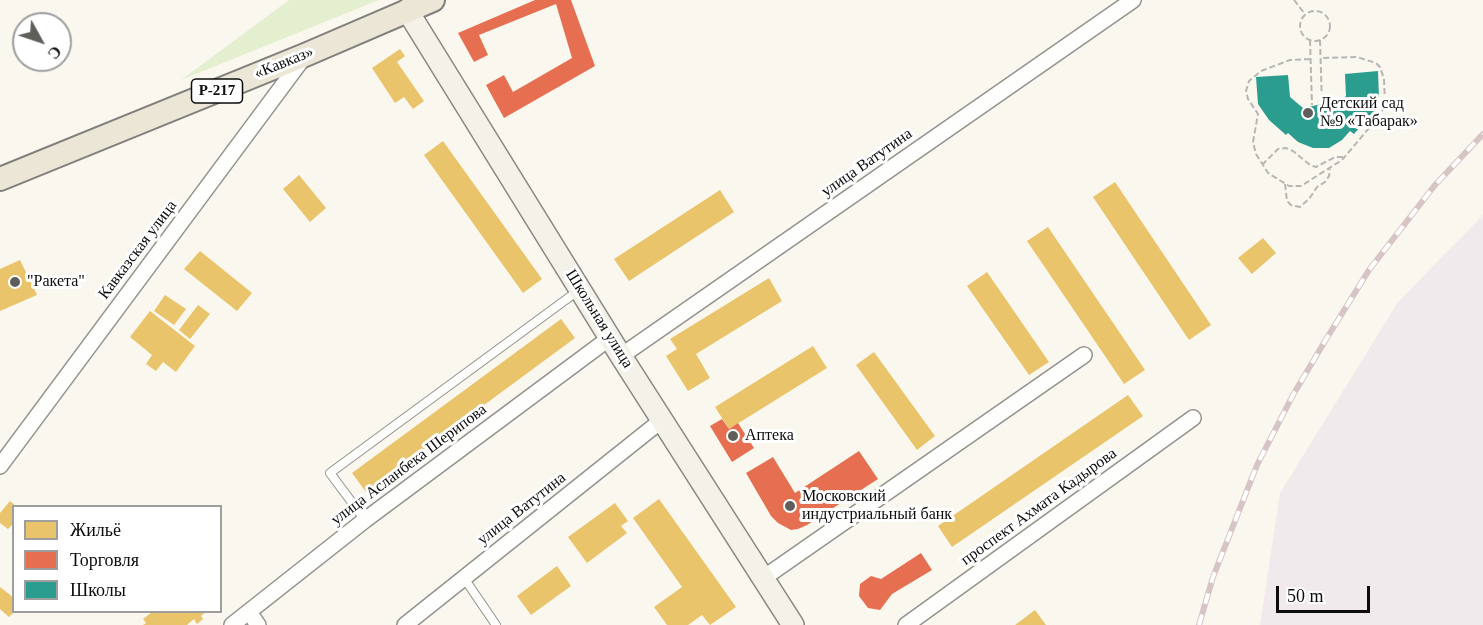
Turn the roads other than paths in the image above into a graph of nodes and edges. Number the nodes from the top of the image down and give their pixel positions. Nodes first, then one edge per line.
1 (433, 0) edge
2 (1133, 0) edge
3 (407, 5) edge
4 (305, 55) junction
5 (0, 179) edge
6 (581, 289) junction
7 (611, 338) junction
8 (1084, 355) dead end
9 (621, 356) junction
10 (1193, 418) dead end
11 (662, 420) junction
12 (0, 466) edge
13 (365, 520) junction
14 (464, 578) junction
15 (762, 579) junction
16 (249, 612) junction
17 (232, 625) edge
18 (258, 625) edge
19 (405, 625) edge
20 (496, 625) edge
21 (793, 625) edge
22 (906, 625) edge

1 - 3 main road, «Кавказ» / Р-217
2 - 9 street, улица Ватутина
3 - 4 main road, «Кавказ» / Р-217
3 - 6 street, Школьная улица
4 - 5 main road, «Кавказ» / Р-217
4 - 12 street, Кавказская улица
6 - 7 street, Школьная улица
6 - 13 lane
7 - 9 street, Школьная улица
7 - 13 street, улица Асланбека Шерипова
8 - 15 street
9 - 11 street, Школьная улица
10 - 22 street, проспект Ахмата Кадырова
11 - 14 street, улица Ватутина
11 - 15 street, Школьная улица
13 - 16 street, улица Асланбека Шерипова
14 - 19 street, улица Ватутина
14 - 20 lane
15 - 21 street, Школьная улица
16 - 17 street, улица Асланбека Шерипова
16 - 18 street

